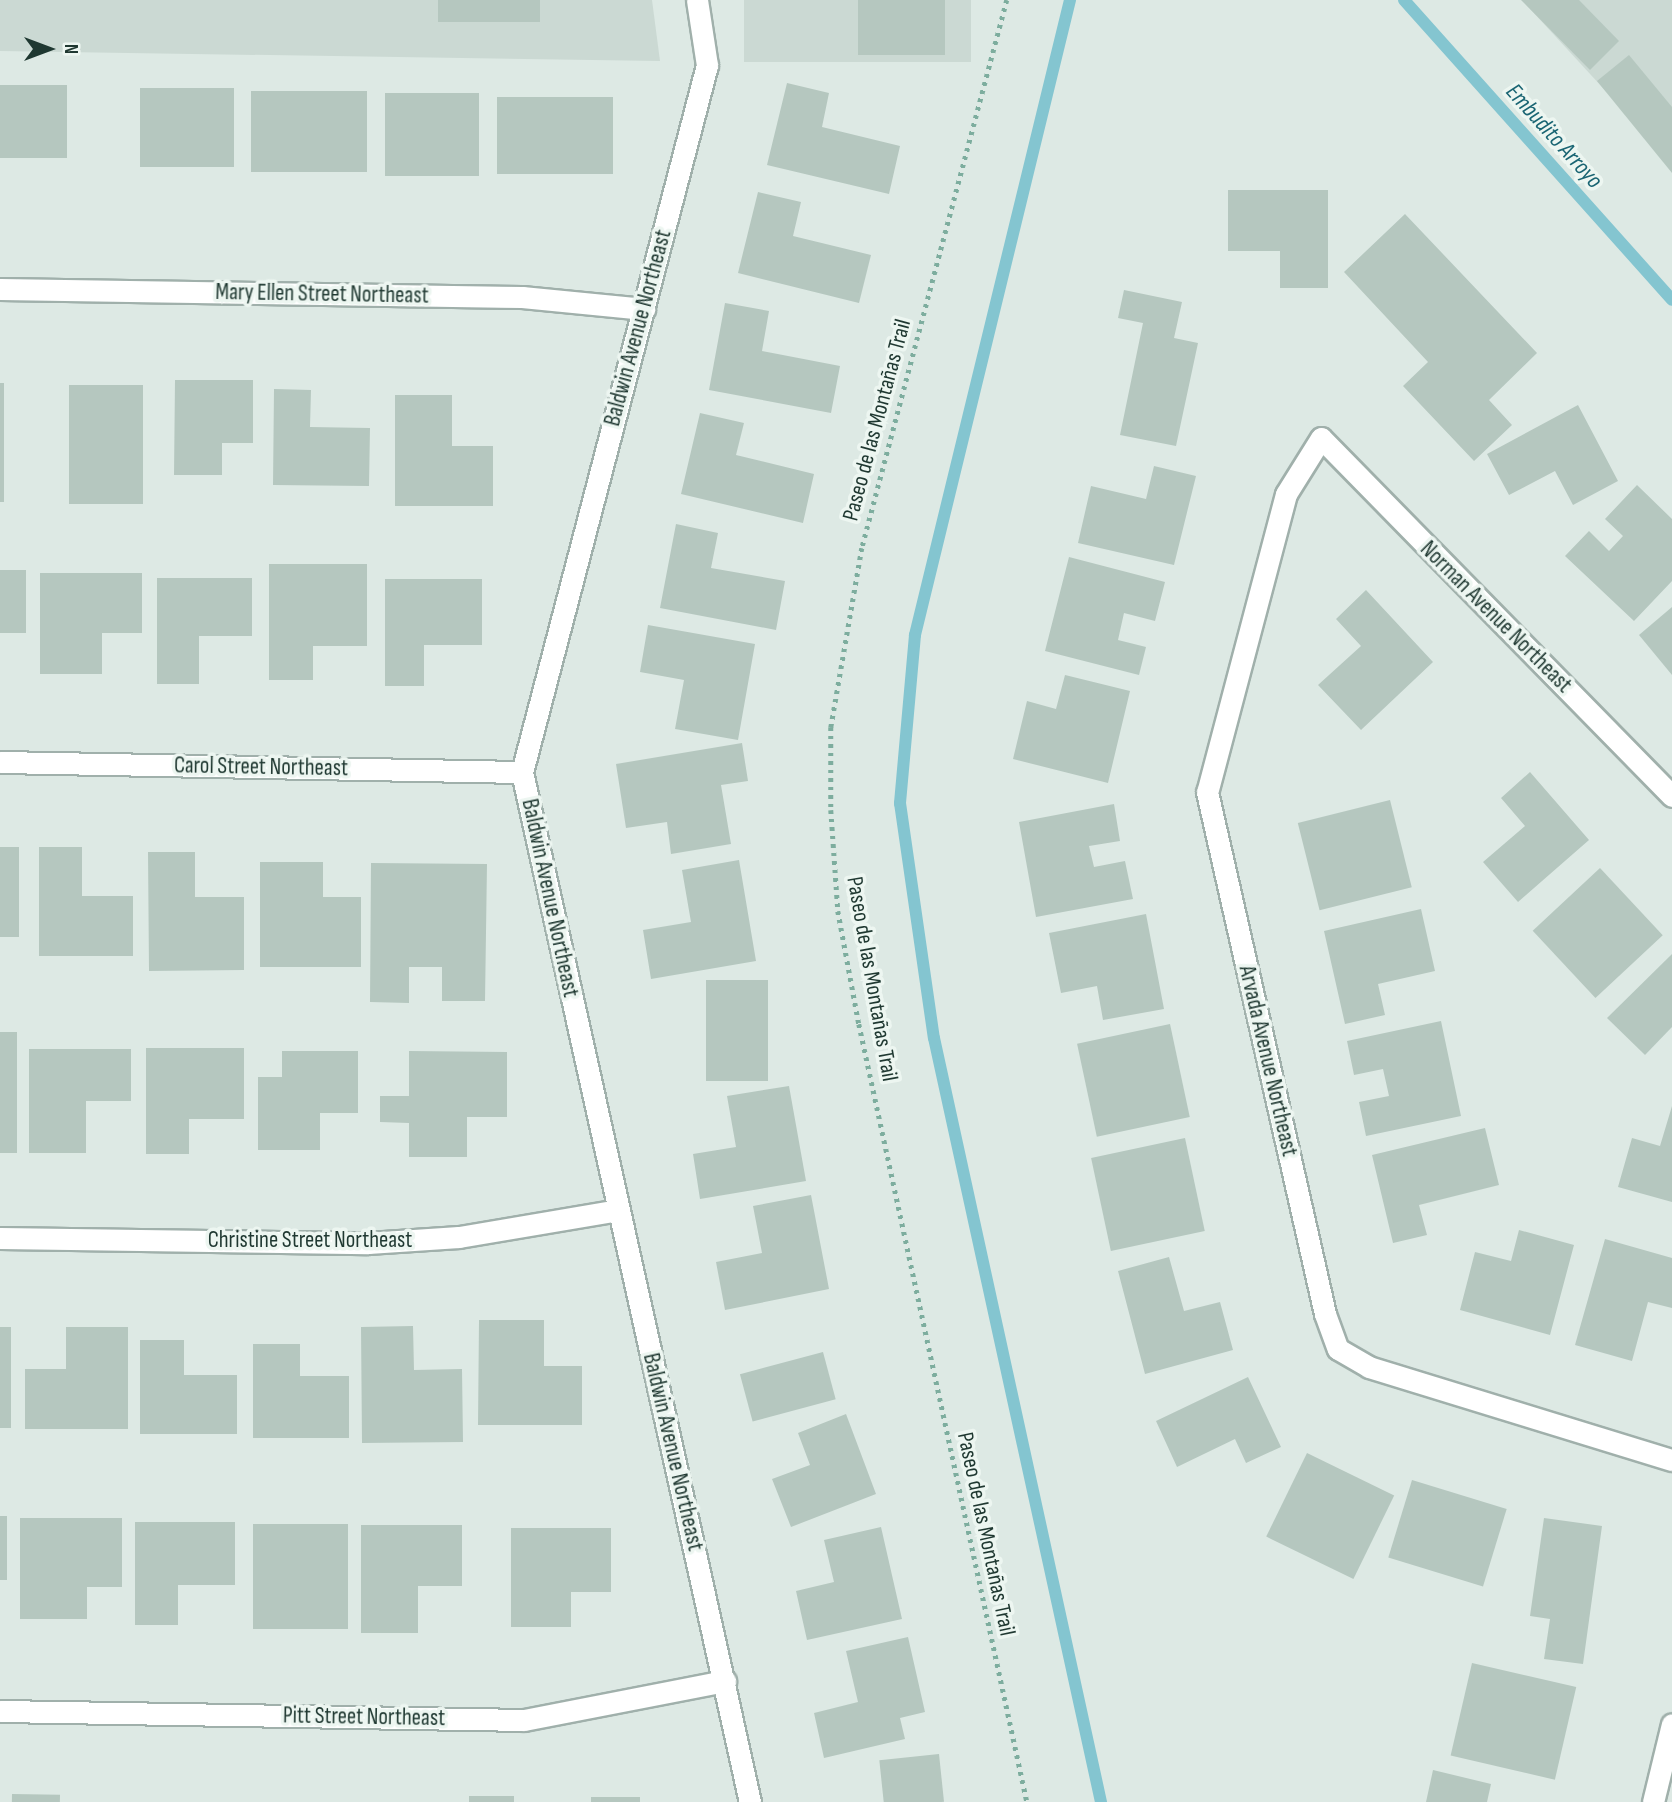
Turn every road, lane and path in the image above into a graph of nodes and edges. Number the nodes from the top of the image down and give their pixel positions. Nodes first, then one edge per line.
1 (698, 0) edge
2 (1007, 0) edge
3 (0, 289) edge
4 (644, 309) junction
5 (1321, 438) joint
6 (0, 762) edge
7 (522, 772) junction
8 (1672, 796) edge
9 (618, 1210) junction
10 (0, 1238) edge
11 (1672, 1460) edge
12 (724, 1681) junction
13 (0, 1711) edge
14 (1672, 1724) edge
15 (750, 1802) edge
16 (1027, 1802) edge
17 (1653, 1802) edge

1 - 4 street, Baldwin Avenue Northeast
2 - 16 path, Paseo de las Montañas Trail
3 - 4 street, Mary Ellen Street Northeast
4 - 7 street, Baldwin Avenue Northeast
5 - 8 street, Norman Avenue Northeast
5 - 11 street, Arvada Avenue Northeast
6 - 7 street, Carol Street Northeast
7 - 9 street, Baldwin Avenue Northeast
9 - 10 street, Christine Street Northeast
9 - 12 street, Baldwin Avenue Northeast
12 - 13 street, Pitt Street Northeast
12 - 15 street, Baldwin Avenue Northeast
14 - 17 street

